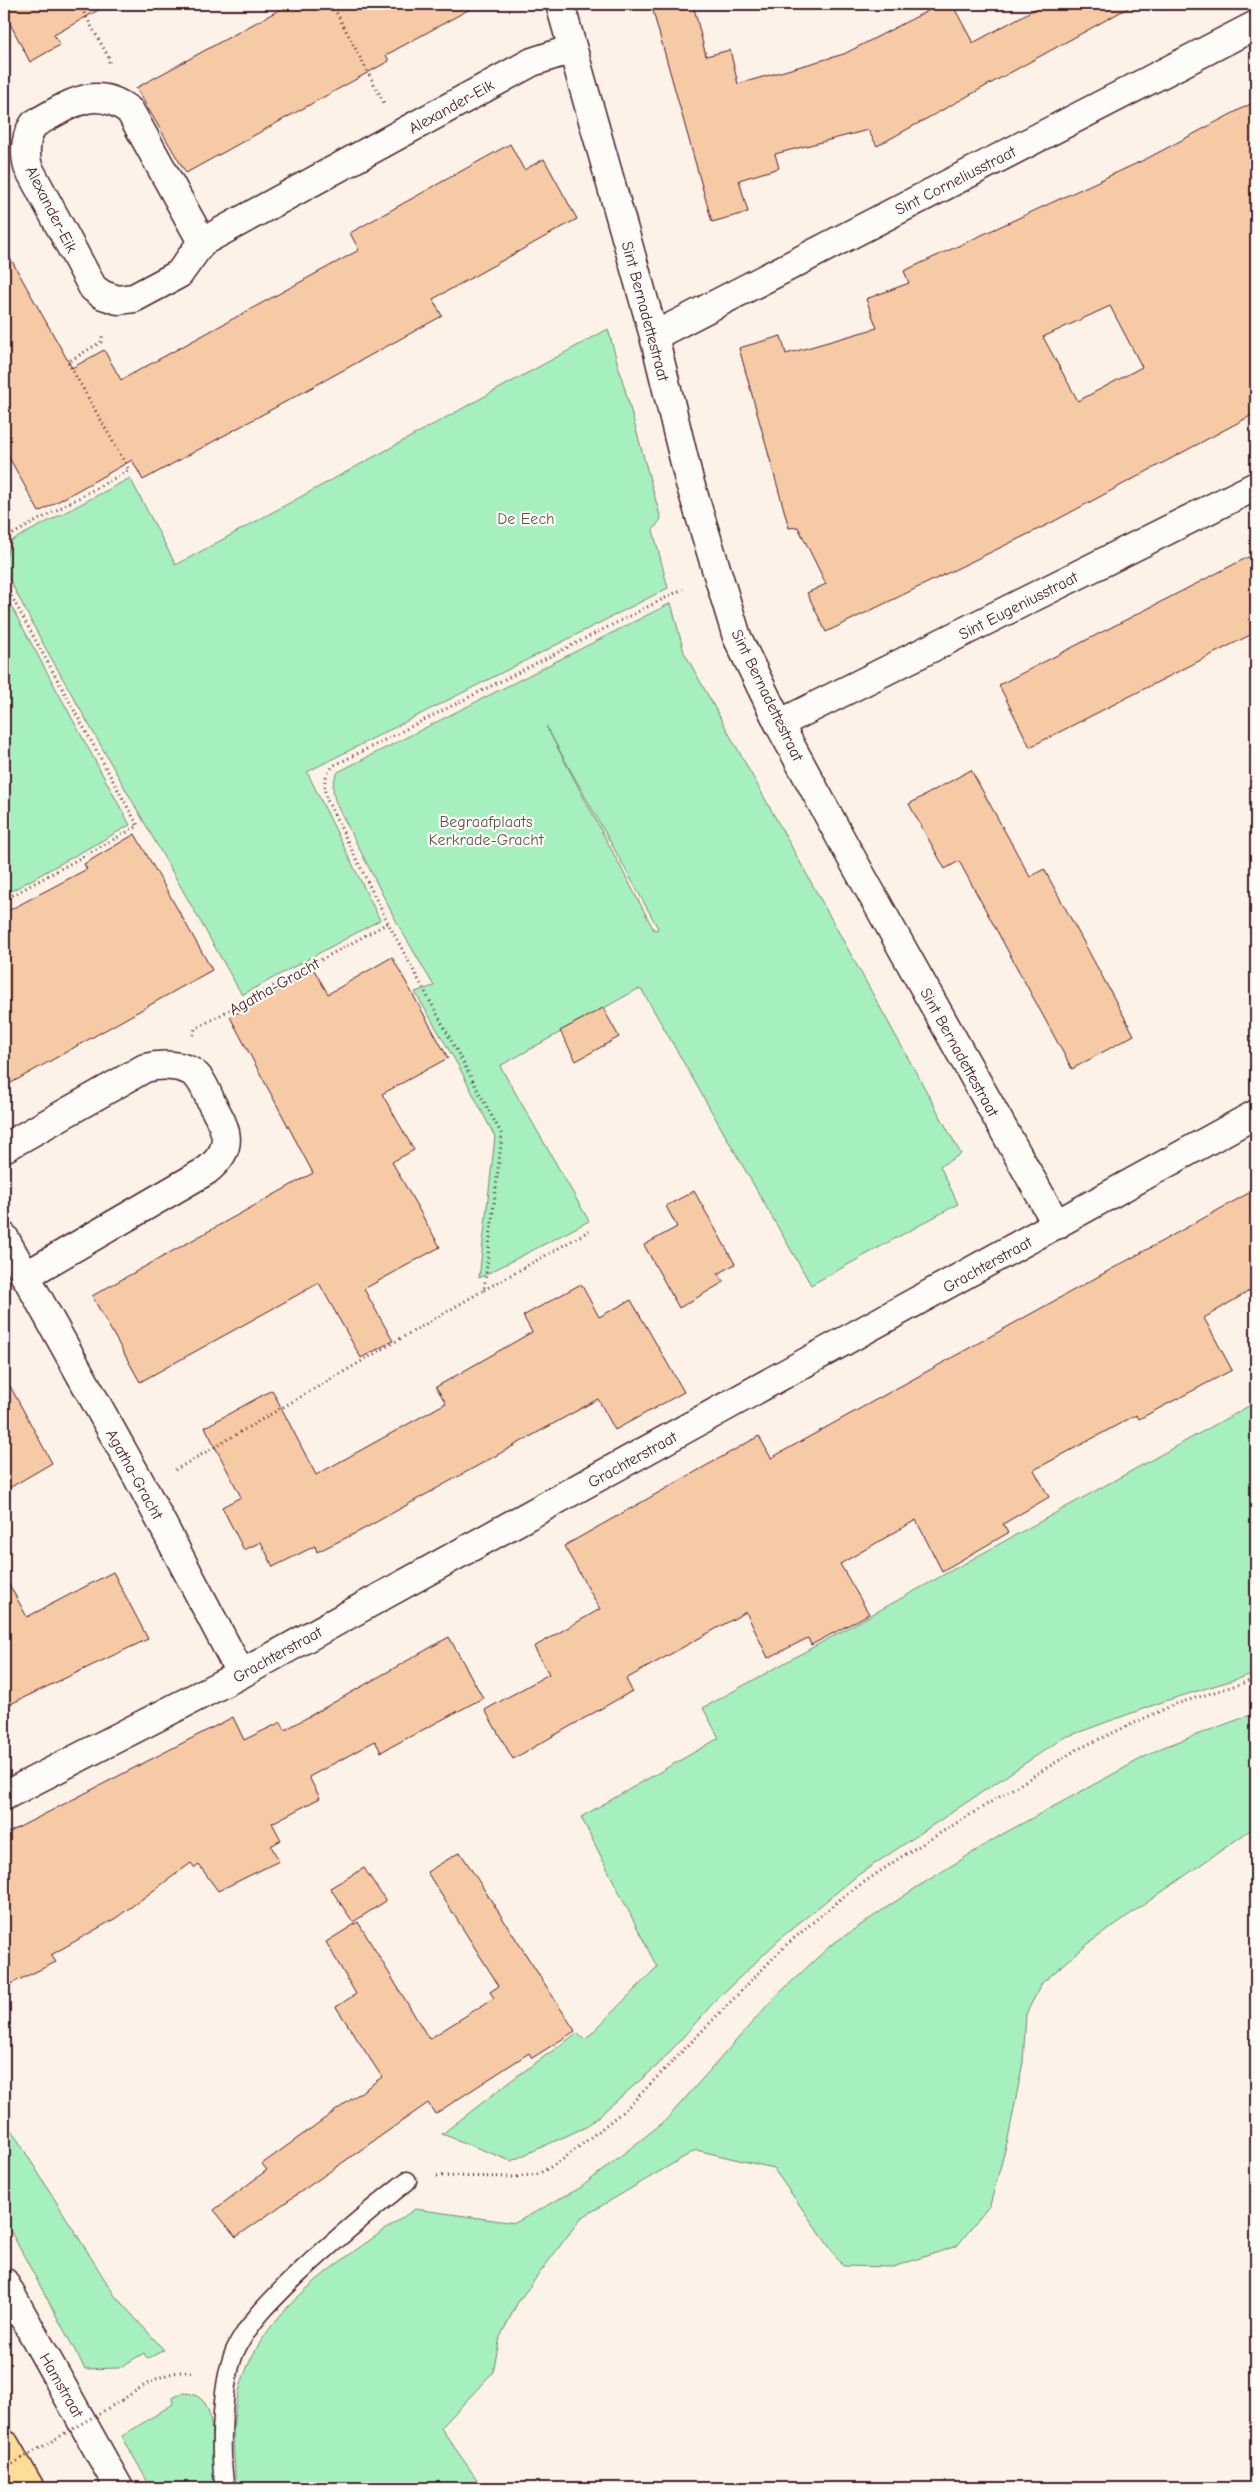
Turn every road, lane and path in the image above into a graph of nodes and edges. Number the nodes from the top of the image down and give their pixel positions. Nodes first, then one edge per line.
1 (79, 4) edge
2 (332, 4) edge
3 (560, 4) edge
4 (1256, 25) edge
5 (572, 48) junction
6 (107, 98) junction
7 (400, 134) junction
8 (202, 242) junction
9 (111, 298) junction
10 (654, 336) junction
11 (1256, 486) edge
12 (4, 539) edge
13 (718, 573) junction
14 (4, 583) edge
15 (779, 724) junction
16 (4, 900) edge
17 (388, 923) junction
18 (181, 1068) junction
19 (1256, 1114) edge
20 (4, 1148) edge
21 (1057, 1225) junction
22 (589, 1231) dead end
23 (4, 1237) edge
24 (25, 1276) junction
25 (484, 1290) junction
26 (144, 1489) junction
27 (241, 1674) junction
28 (1256, 1679) edge
29 (4, 1796) edge
30 (407, 2181) joint
31 (4, 2282) edge
32 (228, 2380) junction
33 (4, 2444) edge
34 (4, 2469) edge
35 (30, 2488) edge
36 (119, 2488) edge
37 (225, 2488) edge

1 - 6 path
2 - 7 path
3 - 5 street, Sint Bernadettestraat
4 - 10 street, Sint Corneliusstraat
5 - 7 street, Alexander-Eik
5 - 10 street, Sint Bernadettestraat
6 - 8 street
6 - 9 street, Alexander-Eik
7 - 8 street, Alexander-Eik
8 - 9 street, Alexander-Eik
9 - 12 path
10 - 13 street, Sint Bernadettestraat
11 - 15 street, Sint Eugeniusstraat
13 - 15 street, Sint Bernadettestraat
13 - 17 path
14 - 16 path
15 - 21 street, Sint Bernadettestraat
17 - 18 path, Agatha-Gracht
17 - 25 path
18 - 20 street
18 - 24 street
19 - 21 street, Grachterstraat
21 - 27 street, Grachterstraat
22 - 25 path
23 - 24 street, Agatha-Gracht
24 - 26 street, Agatha-Gracht
25 - 26 path
26 - 27 street, Agatha-Gracht
27 - 29 street, Grachterstraat
28 - 30 path
30 - 32 lane
31 - 36 street, Hamstraat
32 - 34 path, bridge
32 - 37 lane
33 - 35 highway

